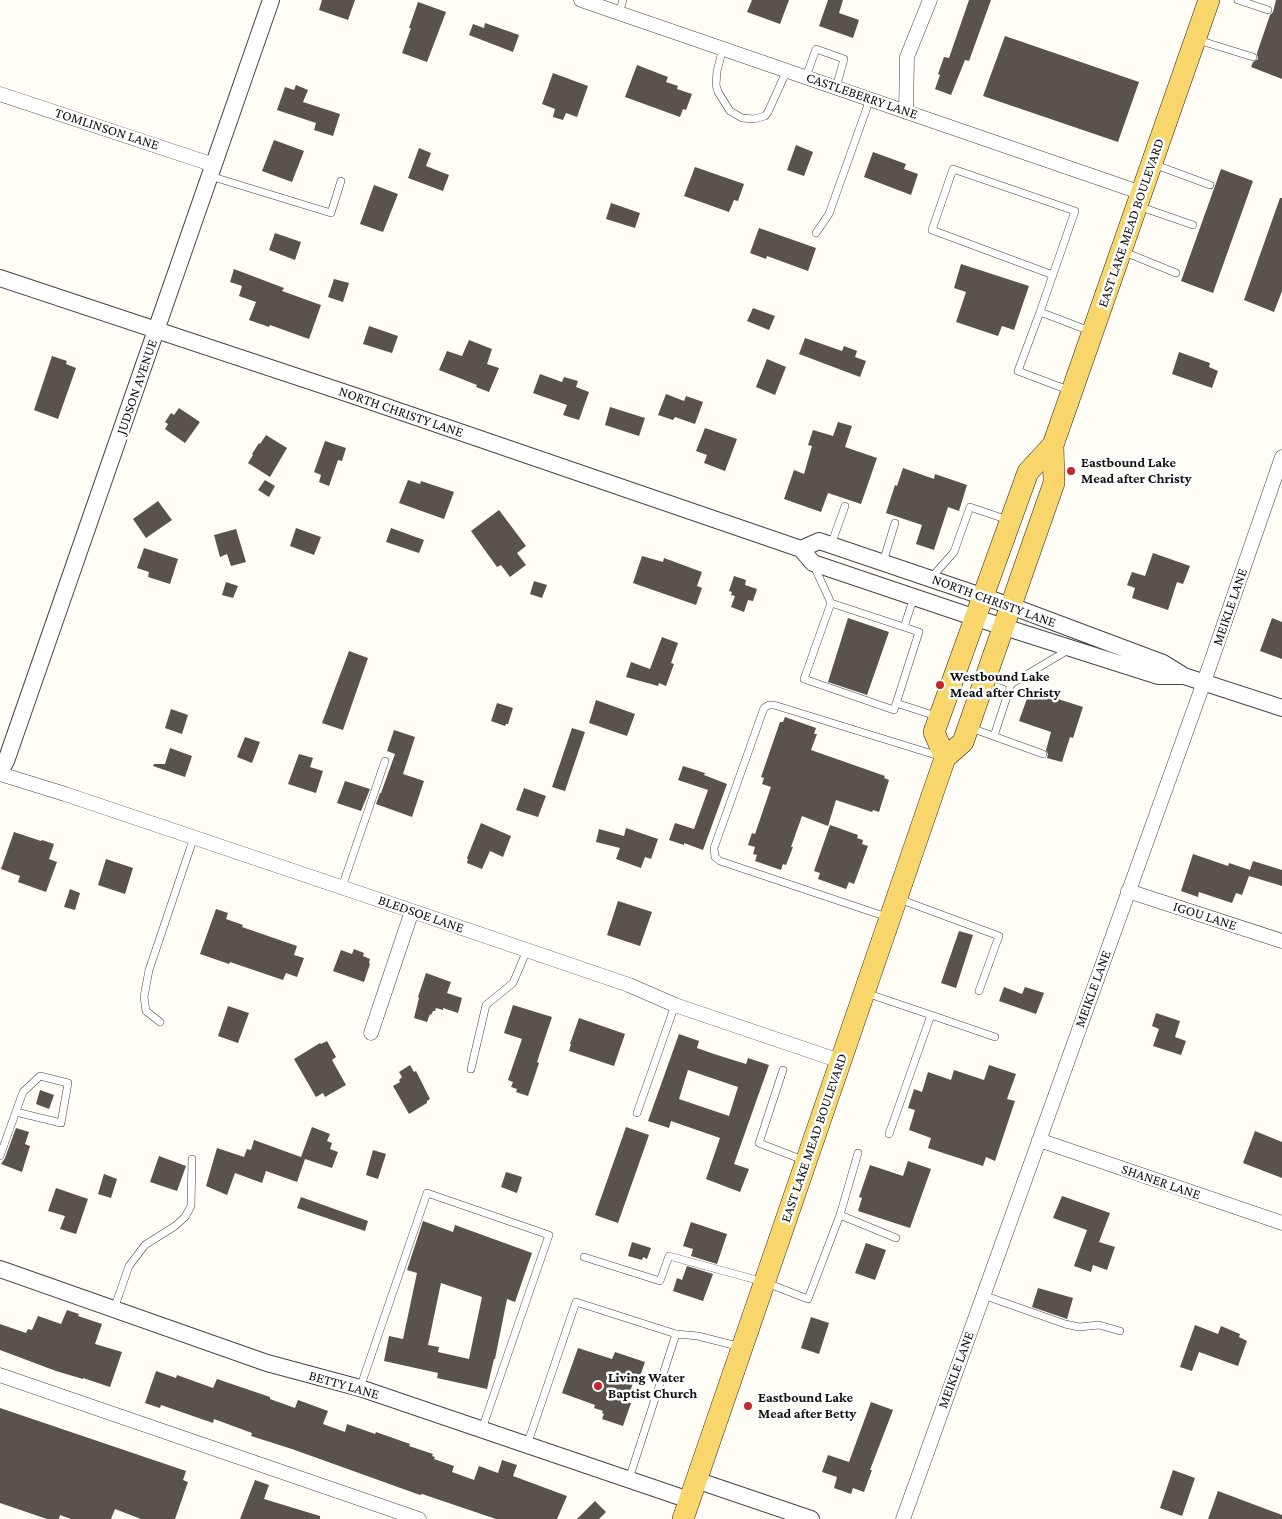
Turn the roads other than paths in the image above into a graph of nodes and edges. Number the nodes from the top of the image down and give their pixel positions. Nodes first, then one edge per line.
1 (581, 0) edge
2 (930, 0) edge
3 (1209, 0) edge
4 (1238, 0) edge
5 (268, 1) edge
6 (621, 6) edge
7 (1268, 10) dead end
8 (1196, 39) junction
9 (723, 48) junction
10 (1253, 57) dead end
11 (787, 70) junction
12 (806, 77) junction
13 (836, 88) junction
14 (0, 94) edge
15 (870, 99) junction
16 (906, 112) junction
17 (1152, 164) junction
18 (212, 170) junction
19 (341, 181) dead end
20 (1210, 185) dead end
21 (1140, 199) junction
22 (1193, 225) dead end
23 (816, 233) dead end
24 (1122, 251) junction
25 (1176, 273) dead end
26 (1053, 275) junction
27 (0, 278) edge
28 (1040, 312) junction
29 (156, 330) junction
30 (1093, 332) junction
31 (1072, 392) junction
32 (1053, 445) junction
33 (1282, 457) edge
34 (845, 506) dead end
35 (1011, 521) junction
36 (895, 523) dead end
37 (831, 545) junction
38 (801, 549) junction
39 (883, 562) junction
40 (813, 563) junction
41 (931, 578) junction
42 (984, 596) junction
43 (914, 597) junction
44 (831, 603) junction
45 (1011, 606) junction
46 (976, 618) junction
47 (904, 627) junction
48 (1003, 627) junction
49 (1071, 648) junction
50 (986, 676) junction
51 (1184, 676) junction
52 (1204, 682) junction
53 (1011, 684) junction
54 (896, 703) junction
55 (1282, 708) edge
56 (940, 717) junction
57 (968, 727) junction
58 (994, 736) junction
59 (1043, 754) dead end
60 (944, 758) junction
61 (385, 761) dead end
62 (0, 773) edge
63 (194, 837) junction
64 (342, 887) junction
65 (1128, 891) junction
66 (896, 898) junction
67 (412, 911) junction
68 (889, 918) junction
69 (1282, 941) edge
70 (527, 950) junction
71 (979, 991) dead end
72 (864, 992) junction
73 (675, 1005) junction
74 (931, 1016) junction
75 (160, 1022) dead end
76 (371, 1033) dead end
77 (995, 1037) dead end
78 (840, 1061) junction
79 (471, 1069) dead end
80 (783, 1070) dead end
81 (16, 1112) junction
82 (637, 1113) dead end
83 (889, 1134) dead end
84 (1039, 1140) junction
85 (858, 1154) dead end
86 (0, 1156) edge
87 (192, 1159) dead end
88 (806, 1162) junction
89 (840, 1215) junction
90 (1282, 1224) edge
91 (896, 1238) dead end
92 (584, 1258) dead end
93 (0, 1269) edge
94 (764, 1282) junction
95 (983, 1295) junction
96 (114, 1310) junction
97 (1120, 1331) dead end
98 (676, 1334) junction
99 (742, 1348) junction
100 (0, 1375) edge
101 (360, 1388) junction
102 (481, 1430) junction
103 (527, 1445) junction
104 (629, 1480) junction
105 (696, 1480) junction
106 (686, 1510) edge
107 (420, 1519) edge
108 (811, 1519) edge
109 (903, 1519) edge

1 - 6 street, CASTLEBERRY LANE
2 - 16 street
3 - 8 main road, EAST LAKE MEAD BOULEVARD
4 - 7 lane
5 - 18 street, JUDSON AVENUE
6 - 9 street, CASTLEBERRY LANE
8 - 10 lane
8 - 17 main road, EAST LAKE MEAD BOULEVARD
9 - 11 street, CASTLEBERRY LANE
9 - 11 lane
11 - 12 street, CASTLEBERRY LANE
12 - 13 street, CASTLEBERRY LANE
12 - 13 lane
13 - 15 street, CASTLEBERRY LANE
14 - 18 street, TOMLINSON LANE
15 - 16 street, CASTLEBERRY LANE
15 - 23 lane
16 - 21 street, CASTLEBERRY LANE
17 - 20 lane
17 - 21 main road, EAST LAKE MEAD BOULEVARD
18 - 19 lane
18 - 29 street, JUDSON AVENUE
21 - 22 lane
21 - 24 main road, EAST LAKE MEAD BOULEVARD
24 - 25 lane
24 - 30 main road, EAST LAKE MEAD BOULEVARD
26 - 26 lane
26 - 28 lane
27 - 29 street, NORTH CHRISTY LANE
28 - 30 lane
28 - 31 lane
29 - 38 street, NORTH CHRISTY LANE
29 - 62 street, JUDSON AVENUE
30 - 31 main road, EAST LAKE MEAD BOULEVARD
31 - 32 main road, EAST LAKE MEAD BOULEVARD
32 - 35 main road, EAST LAKE MEAD BOULEVARD
32 - 45 main road, EAST LAKE MEAD BOULEVARD
33 - 52 street, MEIKLE LANE
34 - 37 lane
35 - 41 lane
35 - 42 main road, EAST LAKE MEAD BOULEVARD
36 - 39 lane
37 - 38 street, NORTH CHRISTY LANE
37 - 39 street, NORTH CHRISTY LANE
38 - 40 street
39 - 41 street, NORTH CHRISTY LANE
40 - 43 street, NORTH CHRISTY LANE
40 - 44 lane
41 - 42 street, NORTH CHRISTY LANE
42 - 45 street, NORTH CHRISTY LANE
42 - 46 main road, EAST LAKE MEAD BOULEVARD
43 - 46 street, NORTH CHRISTY LANE
43 - 47 lane
44 - 47 lane
44 - 54 lane
45 - 48 main road, EAST LAKE MEAD BOULEVARD
45 - 51 street, NORTH CHRISTY LANE
46 - 48 street, NORTH CHRISTY LANE
46 - 56 main road, EAST LAKE MEAD BOULEVARD
47 - 54 lane
48 - 49 street, NORTH CHRISTY LANE
48 - 50 main road, EAST LAKE MEAD BOULEVARD
49 - 51 street, NORTH CHRISTY LANE
49 - 53 lane
50 - 53 lane
50 - 57 main road, EAST LAKE MEAD BOULEVARD
51 - 52 street, NORTH CHRISTY LANE
52 - 55 street, NORTH CHRISTY LANE
52 - 65 street, MEIKLE LANE
53 - 58 lane
54 - 56 lane
56 - 60 main road, EAST LAKE MEAD BOULEVARD
57 - 58 lane
57 - 60 main road, EAST LAKE MEAD BOULEVARD
58 - 59 lane
60 - 66 main road, EAST LAKE MEAD BOULEVARD
60 - 68 lane
61 - 64 lane
62 - 63 street, BLEDSOE LANE
63 - 64 street, BLEDSOE LANE
63 - 75 lane
64 - 67 street, BLEDSOE LANE
65 - 69 street, IGOU LANE
65 - 84 street, MEIKLE LANE
66 - 68 main road, EAST LAKE MEAD BOULEVARD
66 - 71 lane
67 - 70 street, BLEDSOE LANE
67 - 76 street
68 - 72 main road, EAST LAKE MEAD BOULEVARD
70 - 73 street, BLEDSOE LANE
70 - 79 lane
72 - 74 lane
72 - 78 main road, EAST LAKE MEAD BOULEVARD
73 - 78 street, BLEDSOE LANE
73 - 82 lane
74 - 77 lane
74 - 83 lane
78 - 88 main road, EAST LAKE MEAD BOULEVARD
80 - 88 lane
81 - 81 lane
81 - 86 lane
84 - 90 street, SHANER LANE
84 - 95 street, MEIKLE LANE
85 - 89 lane
87 - 96 lane
88 - 94 main road, EAST LAKE MEAD BOULEVARD
89 - 91 lane
89 - 94 lane
92 - 94 lane
93 - 96 street, BETTY LANE
94 - 99 main road, EAST LAKE MEAD BOULEVARD
95 - 97 lane
95 - 109 street, MEIKLE LANE
96 - 101 street, BETTY LANE
98 - 99 lane
98 - 103 lane
98 - 104 lane
99 - 105 main road, EAST LAKE MEAD BOULEVARD
100 - 107 street
101 - 102 street, BETTY LANE
101 - 102 lane
102 - 103 street, BETTY LANE
103 - 104 street, BETTY LANE
104 - 106 street, BETTY LANE
105 - 106 main road, EAST LAKE MEAD BOULEVARD
105 - 108 street

